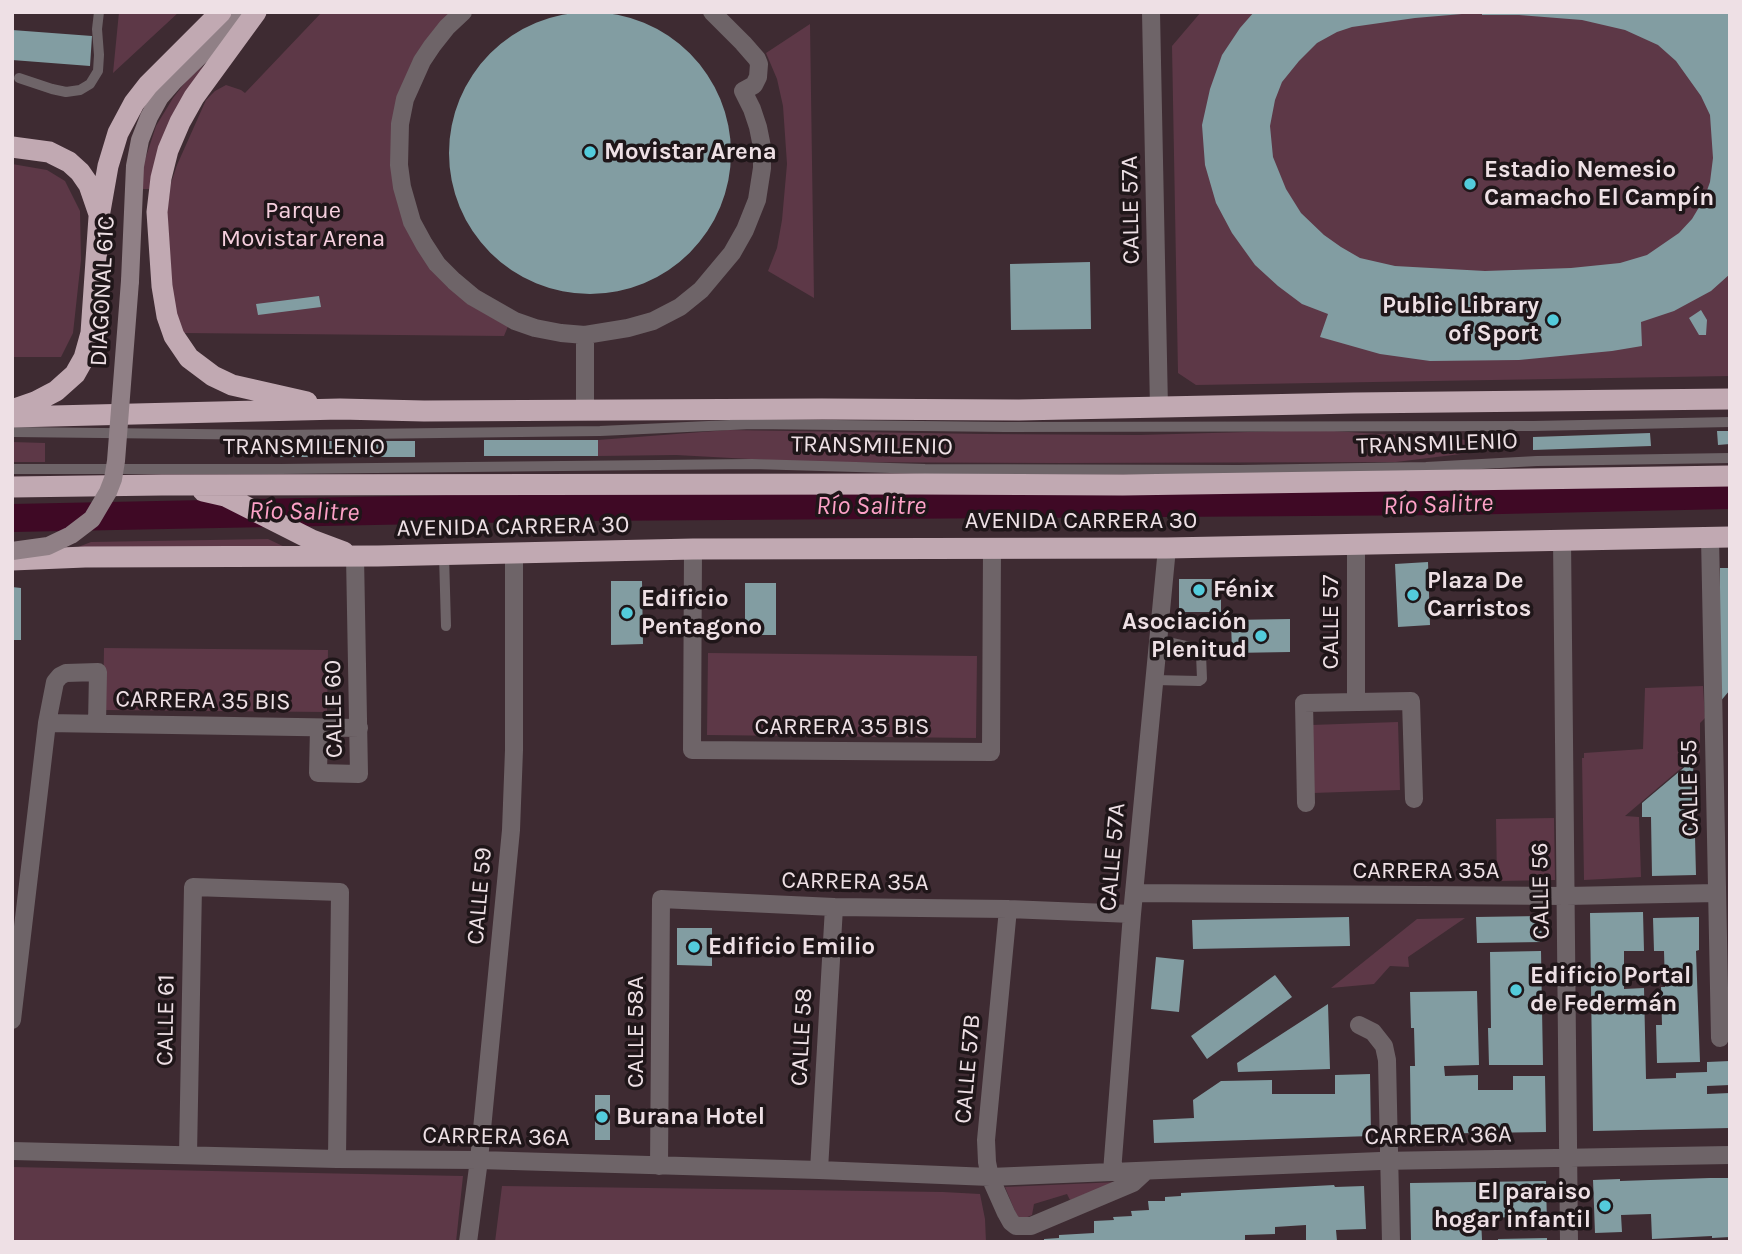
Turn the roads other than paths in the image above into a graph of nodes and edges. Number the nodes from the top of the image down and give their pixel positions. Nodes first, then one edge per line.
1 (99, 12) edge
2 (221, 12) edge
3 (245, 12) edge
4 (256, 12) edge
5 (463, 12) edge
6 (712, 12) edge
7 (1151, 12) edge
8 (19, 78) dead end
9 (12, 147) edge
10 (99, 217) junction
11 (585, 335) junction
12 (1730, 399) edge
13 (1159, 408) junction
14 (12, 410) edge
15 (340, 410) junction
16 (585, 410) junction
17 (12, 417) edge
18 (1730, 422) edge
19 (12, 432) edge
20 (1730, 458) edge
21 (12, 469) edge
22 (1730, 476) edge
23 (162, 485) junction
24 (12, 487) edge
25 (1720, 537) edge
26 (1562, 540) junction
27 (1356, 543) junction
28 (992, 547) junction
29 (1167, 548) junction
30 (693, 549) junction
31 (12, 551) edge
32 (514, 554) junction
33 (444, 555) junction
34 (355, 556) junction
35 (12, 560) edge
36 (446, 626) dead end
37 (1158, 640) junction
38 (1154, 680) junction
39 (1356, 702) junction
40 (47, 723) junction
41 (97, 724) junction
42 (319, 728) junction
43 (359, 728) junction
44 (1722, 732) edge
45 (1414, 799) dead end
46 (1306, 803) dead end
47 (20, 882) edge
48 (1134, 893) junction
49 (1717, 893) junction
50 (1566, 896) junction
51 (661, 899) joint
52 (834, 907) junction
53 (1007, 909) junction
54 (1132, 914) junction
55 (1724, 972) edge
56 (12, 1020) edge
57 (1359, 1025) dead end
58 (1720, 1038) dead end
59 (12, 1151) edge
60 (188, 1155) junction
61 (1730, 1155) edge
62 (1569, 1158) junction
63 (337, 1159) junction
64 (480, 1160) junction
65 (1390, 1161) junction
66 (659, 1166) junction
67 (819, 1170) junction
68 (1146, 1171) junction
69 (1112, 1172) junction
70 (990, 1177) junction
71 (468, 1242) edge
72 (1391, 1242) edge
73 (1570, 1242) edge

1 - 8 lane
2 - 10 highway
3 - 31 main road, DIAGONAL 61C, bridge
4 - 15 highway
5 - 11 street
6 - 11 street
7 - 13 street, CALLE 57A
9 - 10 highway
10 - 14 highway
11 - 16 street
12 - 13 highway
13 - 16 highway
15 - 16 highway
15 - 17 highway
18 - 19 lane, TRANSMILENIO
20 - 21 lane, TRANSMILENIO
22 - 23 highway, AVENIDA CARRERA 30
23 - 24 highway, AVENIDA CARRERA 30
23 - 34 highway
25 - 26 highway, AVENIDA CARRERA 30
25 - 44 street, CALLE 55
26 - 27 highway, AVENIDA CARRERA 30
26 - 50 street, CALLE 56
27 - 29 highway, AVENIDA CARRERA 30
27 - 39 street, CALLE 57
28 - 29 highway, AVENIDA CARRERA 30
28 - 30 highway, AVENIDA CARRERA 30
28 - 30 street, CARRERA 35 BIS
29 - 37 street, CALLE 57A
30 - 32 highway, AVENIDA CARRERA 30
32 - 33 highway, AVENIDA CARRERA 30
32 - 64 street, CALLE 59
33 - 34 highway, AVENIDA CARRERA 30
33 - 36 lane
34 - 35 highway, AVENIDA CARRERA 30
34 - 43 street, CALLE 60
37 - 38 street, CALLE 57A
37 - 38 lane
38 - 48 street, CALLE 57A
39 - 45 street
39 - 46 street
40 - 41 street, CARRERA 35 BIS
40 - 41 street
40 - 47 street
41 - 42 street, CARRERA 35 BIS
42 - 43 street, CARRERA 35 BIS
42 - 43 street, CALLE 60
44 - 49 street, CALLE 55
47 - 56 street
48 - 50 street, CARRERA 35A
48 - 54 street, CALLE 57A
49 - 50 street, CARRERA 35A
49 - 55 street, CALLE 55
50 - 62 street, CALLE 56
51 - 52 street, CARRERA 35A
51 - 66 street, CALLE 58A
52 - 53 street, CARRERA 35A
52 - 67 street, CALLE 58
53 - 54 street, CARRERA 35A
53 - 70 street, CALLE 57B
54 - 69 street, CALLE 57A
55 - 58 street, CALLE 55
57 - 65 street
59 - 60 street, CARRERA 36A
60 - 63 street, CARRERA 36A
60 - 63 street, CALLE 61
61 - 62 street, CARRERA 36A
62 - 65 street, CARRERA 36A
62 - 73 street, CALLE 56
63 - 64 street, CARRERA 36A
64 - 66 street, CARRERA 36A
64 - 71 street, CALLE 59
65 - 68 street, CARRERA 36A
65 - 72 street
66 - 67 street, CARRERA 36A
67 - 70 street, CARRERA 36A
68 - 69 street, CARRERA 36A
68 - 70 street, CALLE 57B
69 - 70 street, CARRERA 36A

